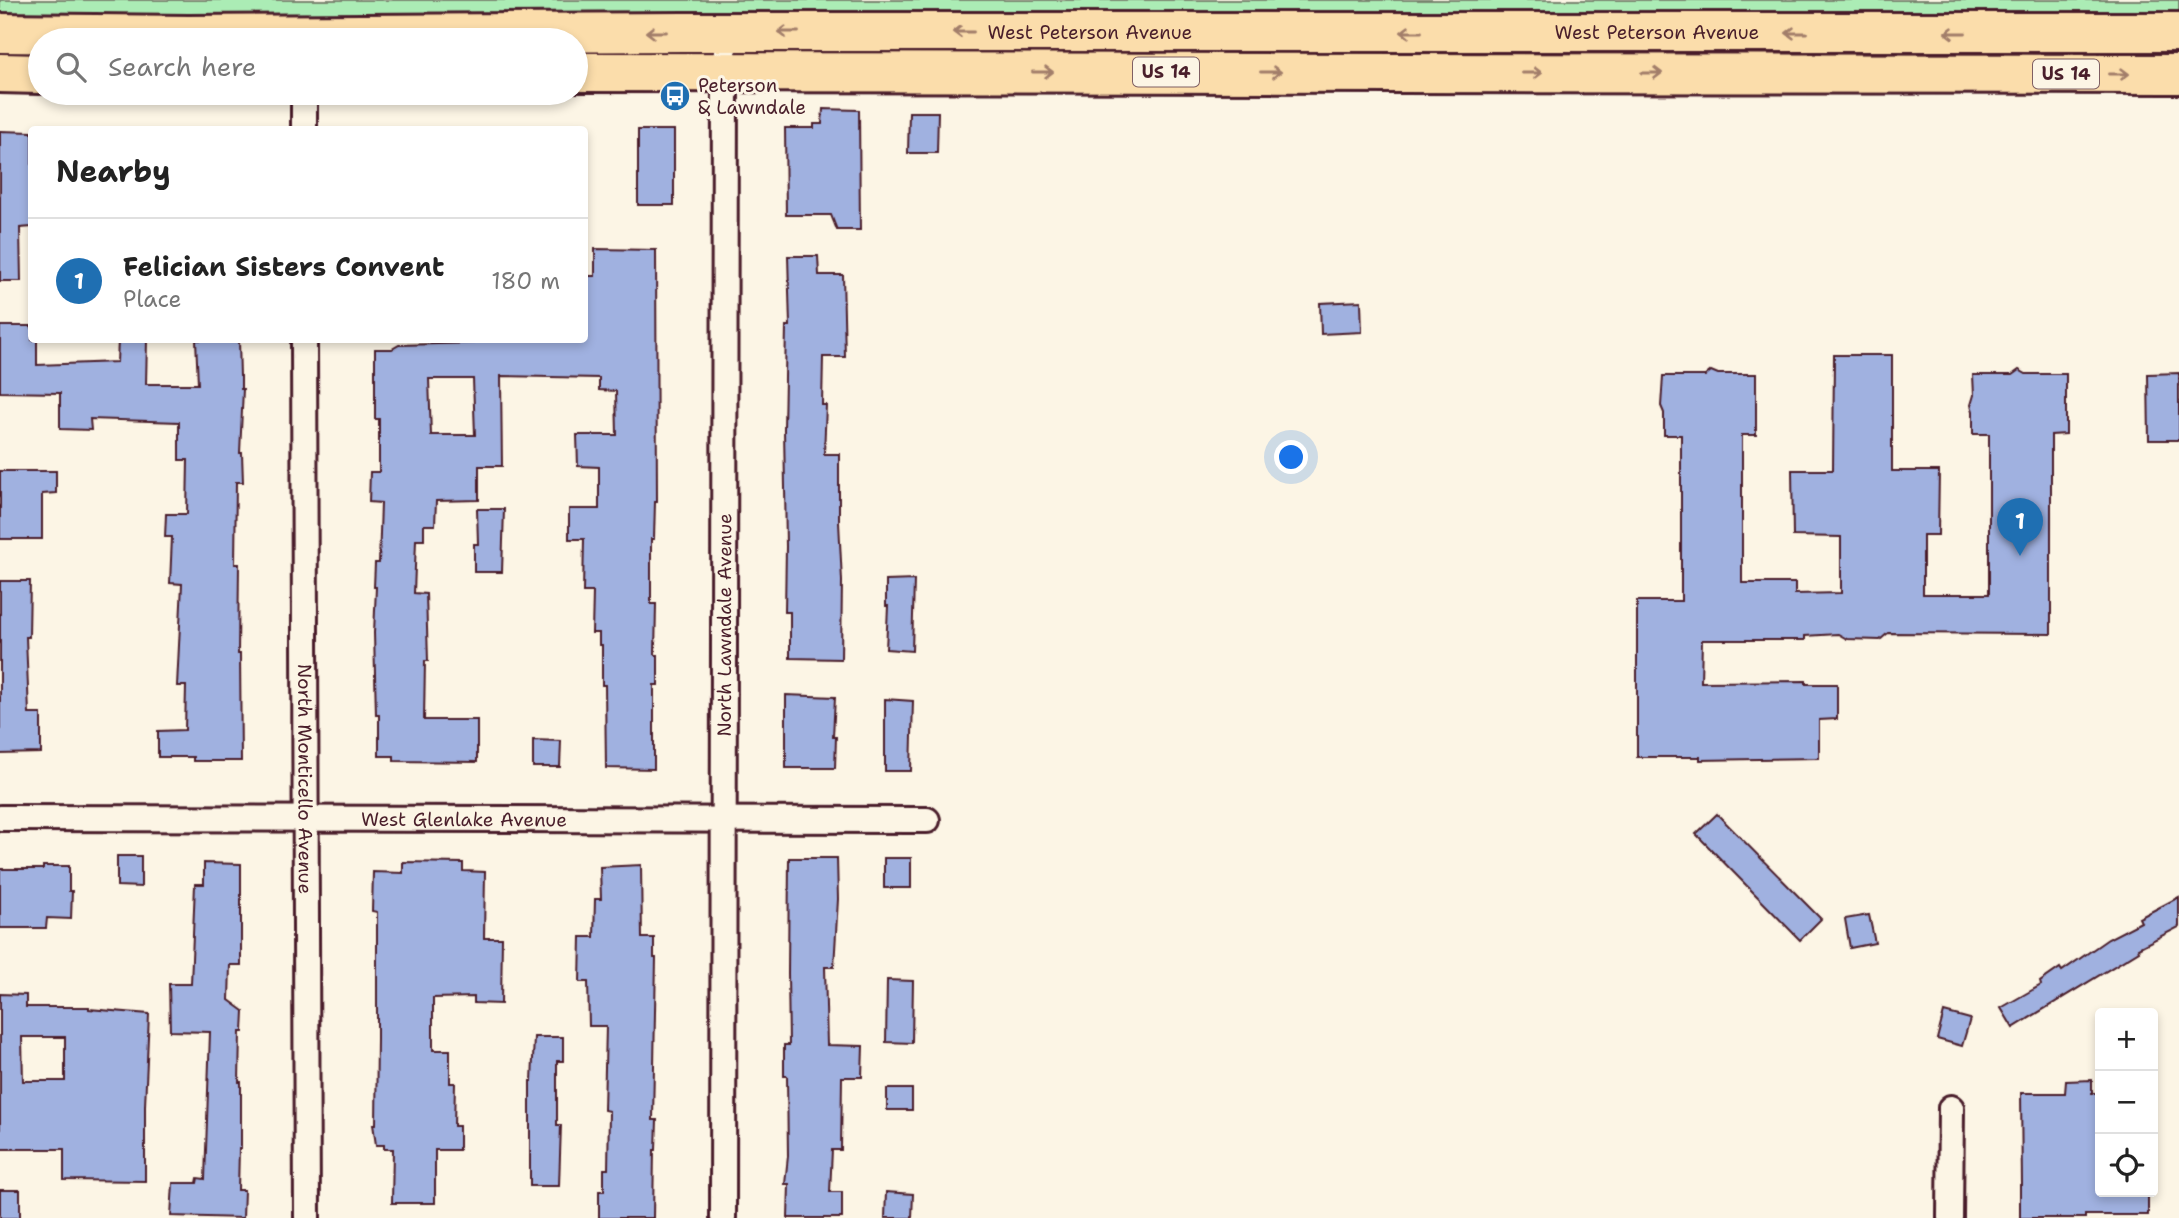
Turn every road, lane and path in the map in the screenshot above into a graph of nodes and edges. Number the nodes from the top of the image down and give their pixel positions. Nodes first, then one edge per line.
1 (725, 32) junction
2 (2179, 32) edge
3 (0, 33) edge
4 (28, 33) edge
5 (588, 33) edge
6 (724, 71) junction
7 (588, 72) edge
8 (0, 73) edge
9 (28, 74) edge
10 (2179, 74) edge
11 (304, 105) edge
12 (304, 126) edge
13 (304, 343) edge
14 (0, 818) edge
15 (306, 819) junction
16 (723, 820) junction
17 (928, 820) dead end
18 (1951, 1108) dead end
19 (307, 1218) edge
20 (723, 1218) edge
21 (1950, 1218) edge

2 -> 1 main road, West Peterson Avenue / US 14
1 -> 5 main road, West Peterson Avenue / US 14
1 - 6 street, North Lawndale Avenue
4 -> 3 main road, West Peterson Avenue / US 14
6 - 7 main road, West Peterson Avenue / US 14
6 -> 10 main road, West Peterson Avenue / US 14
6 - 16 street, North Lawndale Avenue
8 - 9 main road
11 - 12 street
13 - 15 street, North Monticello Avenue
14 - 15 street, West Glenlake Avenue
15 - 16 street, West Glenlake Avenue
15 - 19 street, North Monticello Avenue
16 - 17 street, West Glenlake Avenue
16 - 20 street, North Lawndale Avenue
18 - 21 street

